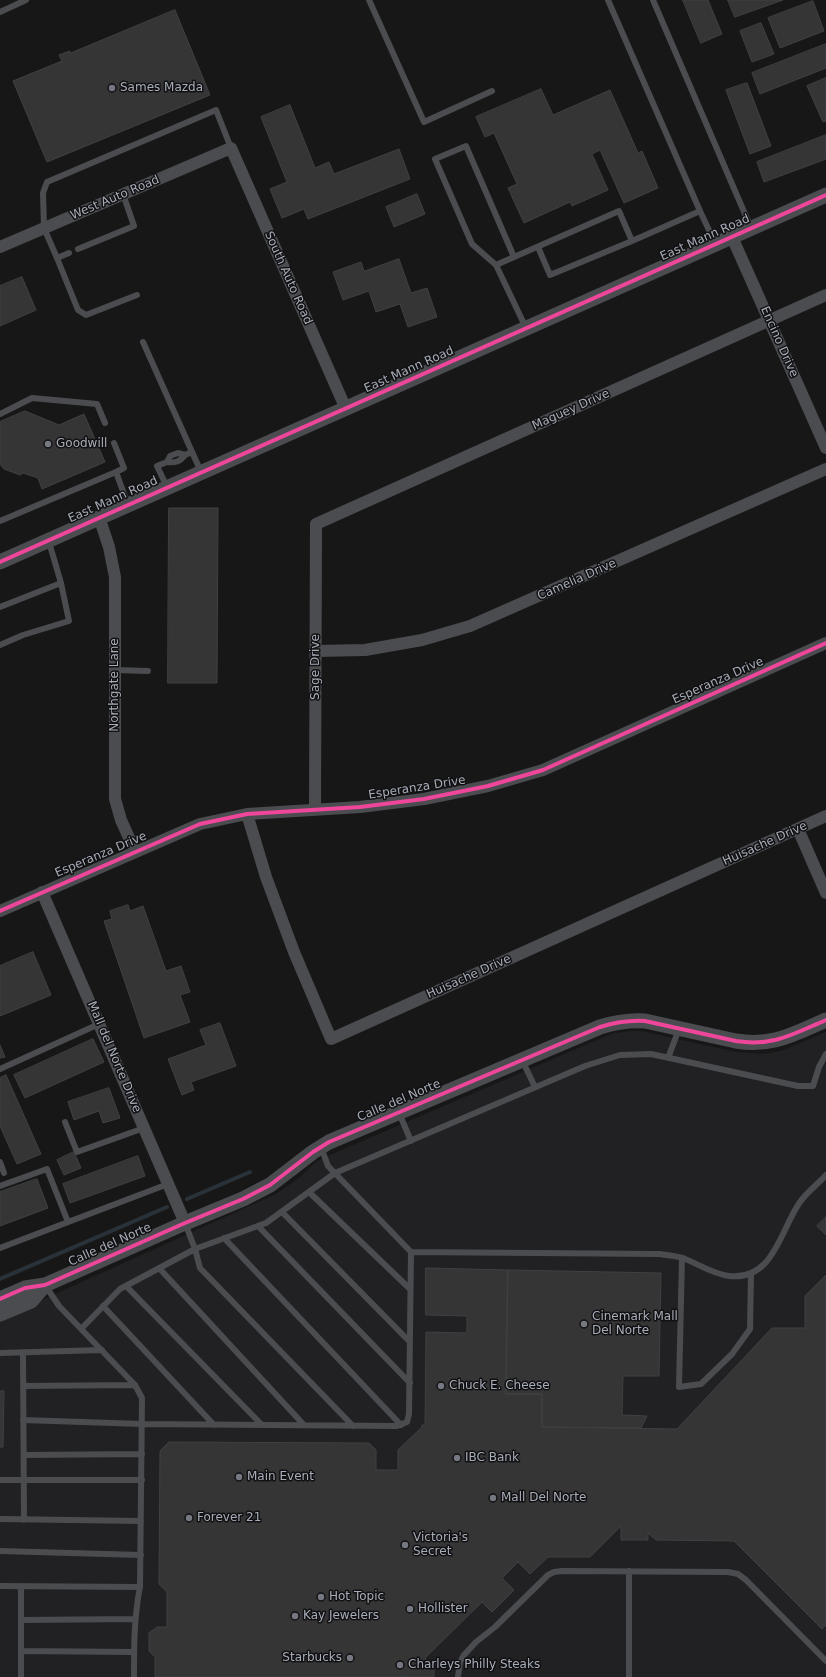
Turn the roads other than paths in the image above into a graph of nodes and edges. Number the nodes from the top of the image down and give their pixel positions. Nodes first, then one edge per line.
1 (26, 0) edge
2 (369, 0) edge
3 (608, 0) edge
4 (653, 0) edge
5 (0, 12) edge
6 (492, 91) dead end
7 (231, 148) junction
8 (123, 194) junction
9 (826, 195) edge
10 (700, 211) junction
11 (44, 228) junction
12 (751, 228) junction
13 (732, 236) junction
14 (632, 241) junction
15 (716, 244) junction
16 (0, 247) edge
17 (538, 247) junction
18 (78, 249) dead end
19 (69, 253) dead end
20 (514, 257) junction
21 (57, 258) junction
22 (496, 265) junction
23 (137, 295) dead end
24 (826, 295) edge
25 (770, 321) junction
26 (526, 328) junction
27 (143, 342) dead end
28 (346, 409) junction
29 (0, 414) edge
30 (106, 423) dead end
31 (114, 443) dead end
32 (826, 448) edge
33 (192, 452) junction
34 (826, 469) edge
35 (116, 472) junction
36 (201, 472) junction
37 (167, 487) junction
38 (128, 505) junction
39 (99, 517) junction
40 (0, 521) edge
41 (316, 524) joint
42 (48, 540) junction
43 (0, 562) edge
44 (61, 583) junction
45 (0, 607) edge
46 (826, 643) edge
47 (0, 645) edge
48 (316, 651) junction
49 (115, 670) junction
50 (148, 670) dead end
51 (315, 809) junction
52 (247, 814) junction
53 (826, 816) edge
54 (798, 829) junction
55 (135, 851) junction
56 (42, 892) junction
57 (826, 893) edge
58 (0, 911) edge
59 (826, 1020) edge
60 (99, 1024) junction
61 (679, 1029) junction
62 (826, 1054) edge
63 (668, 1058) junction
64 (522, 1060) junction
65 (0, 1070) edge
66 (535, 1087) junction
67 (399, 1112) junction
68 (65, 1122) dead end
69 (144, 1128) junction
70 (411, 1141) junction
71 (321, 1147) junction
72 (0, 1162) edge
73 (4, 1173) dead end
74 (335, 1173) junction
75 (826, 1175) edge
76 (168, 1184) junction
77 (0, 1186) edge
78 (309, 1192) junction
79 (282, 1212) junction
80 (68, 1222) junction
81 (185, 1223) junction
82 (258, 1226) junction
83 (224, 1238) junction
84 (0, 1248) edge
85 (195, 1248) junction
86 (411, 1252) junction
87 (682, 1258) junction
88 (159, 1268) junction
89 (751, 1273) junction
90 (45, 1285) junction
91 (126, 1286) junction
92 (410, 1289) junction
93 (0, 1299) edge
94 (103, 1306) junction
95 (0, 1314) edge
96 (81, 1329) junction
97 (410, 1342) junction
98 (102, 1350) junction
99 (0, 1353) edge
100 (23, 1353) junction
101 (410, 1383) junction
102 (135, 1384) junction
103 (24, 1386) junction
104 (24, 1420) junction
105 (142, 1424) junction
106 (214, 1425) junction
107 (262, 1425) junction
108 (304, 1425) junction
109 (401, 1425) junction
110 (353, 1426) junction
111 (142, 1454) junction
112 (24, 1455) junction
113 (0, 1480) edge
114 (24, 1480) junction
115 (142, 1480) junction
116 (0, 1519) edge
117 (24, 1520) junction
118 (141, 1521) junction
119 (0, 1552) edge
120 (141, 1555) junction
121 (629, 1571) junction
122 (0, 1586) edge
123 (21, 1587) junction
124 (140, 1587) junction
125 (135, 1619) junction
126 (21, 1620) junction
127 (21, 1651) junction
128 (134, 1652) junction
129 (825, 1658) edge
130 (22, 1677) edge
131 (134, 1677) edge
132 (458, 1677) edge
133 (629, 1677) edge

1 - 5 lane
2 - 6 lane
3 - 10 lane
4 - 12 lane
7 - 8 street, West Auto Road
7 - 11 lane
7 - 28 street, South Auto Road
8 - 11 street, West Auto Road
8 - 18 lane
9 - 12 street, East Mann Road
10 - 14 lane
10 - 15 lane
11 - 16 street, West Auto Road
11 - 21 lane
12 - 13 street, East Mann Road
13 - 15 street, East Mann Road
13 - 25 street, Encino Drive
14 - 17 lane
14 - 17 lane
15 - 26 street, East Mann Road
17 - 20 lane
19 - 21 lane
20 - 22 lane
20 - 22 lane
21 - 23 lane
22 - 26 lane
24 - 25 street, Maguey Drive
25 - 32 street, Encino Drive
25 - 41 street, Maguey Drive
26 - 28 street, East Mann Road
27 - 33 lane
28 - 36 street, East Mann Road
29 - 30 lane
31 - 35 lane
33 - 36 lane
33 - 37 lane
34 - 48 street, Camelia Drive
35 - 38 lane
35 - 40 lane
36 - 37 street, East Mann Road
37 - 38 street, East Mann Road
38 - 39 street, East Mann Road
39 - 42 street, East Mann Road
39 - 49 street, Northgate Lane
41 - 48 street, Sage Drive
42 - 43 street, East Mann Road
42 - 44 lane
44 - 45 lane
44 - 47 lane
46 - 51 street, Esperanza Drive
48 - 51 street, Sage Drive
49 - 50 lane
49 - 55 street, Northgate Lane
51 - 52 street, Esperanza Drive
52 - 54 street, Huisache Drive
52 - 55 street, Esperanza Drive
53 - 54 street, Huisache Drive
54 - 57 street
55 - 56 street, Esperanza Drive
56 - 58 street, Esperanza Drive
56 - 60 street, Mall del Norte Drive
59 - 61 street, Calle del Norte
60 - 65 lane
60 - 69 street, Mall del Norte Drive
61 - 63 lane
61 - 64 street, Calle del Norte
62 - 63 lane
63 - 66 lane
64 - 66 lane
64 - 67 street, Calle del Norte
66 - 70 lane
67 - 70 lane
67 - 71 street, Calle del Norte
68 - 69 lane
69 - 76 street, Mall del Norte Drive
70 - 74 lane
71 - 74 lane
71 - 81 street, Calle del Norte
72 - 73 lane
74 - 78 lane
74 - 86 lane
75 - 89 lane
76 - 80 lane
76 - 81 street, Mall del Norte Drive
77 - 80 lane
78 - 79 lane
78 - 92 lane
79 - 82 lane
79 - 97 lane
80 - 84 lane
81 - 85 lane
81 - 90 street, Calle del Norte
82 - 83 lane
82 - 101 lane
83 - 85 lane
83 - 109 lane
85 - 88 lane
85 - 110 lane
86 - 87 lane
86 - 92 lane
87 - 89 lane
87 - 89 lane
88 - 91 lane
88 - 108 lane
90 - 93 street, Calle del Norte
90 - 95 street
90 - 96 lane
91 - 94 lane
91 - 107 lane
92 - 97 lane
94 - 96 lane
94 - 106 lane
96 - 98 lane
97 - 101 lane
98 - 100 lane
98 - 102 lane
99 - 100 lane
100 - 103 lane
101 - 109 lane
102 - 103 lane
102 - 105 lane
103 - 104 lane
104 - 105 lane
104 - 112 lane
105 - 106 lane
105 - 111 lane
106 - 107 lane
107 - 108 lane
108 - 110 lane
109 - 110 lane
111 - 112 lane
111 - 115 lane
112 - 114 lane
113 - 114 lane
114 - 115 lane
114 - 117 lane
115 - 118 lane
116 - 117 lane
117 - 118 lane
118 - 120 lane
119 - 120 lane
120 - 124 lane
121 - 129 lane
121 - 132 lane
121 - 133 lane
122 - 123 lane
123 - 124 lane
123 - 126 lane
124 - 125 lane
125 - 126 lane
125 - 128 lane
126 - 127 lane
127 - 128 lane
127 - 130 lane
128 - 131 lane

